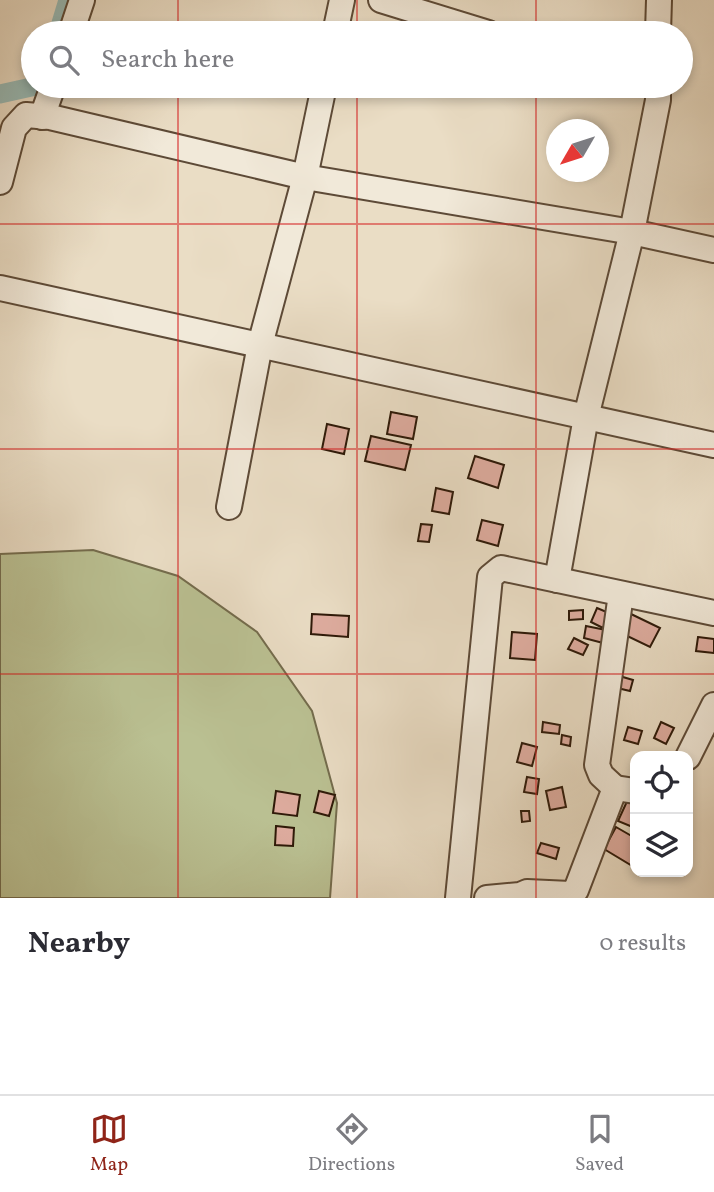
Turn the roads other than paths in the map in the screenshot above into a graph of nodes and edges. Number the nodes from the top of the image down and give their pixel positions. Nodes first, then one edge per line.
1 (82, 0) edge
2 (342, 0) edge
3 (382, 0) edge
4 (659, 0) edge
5 (79, 21) edge
6 (338, 21) edge
7 (449, 21) edge
8 (658, 21) edge
9 (49, 98) edge
10 (321, 98) edge
11 (658, 98) edge
12 (42, 117) junction
13 (305, 177) junction
14 (0, 182) edge
15 (632, 232) junction
16 (714, 250) edge
17 (0, 288) edge
18 (260, 345) junction
19 (586, 416) junction
20 (714, 445) edge
21 (229, 507) dead end
22 (557, 580) junction
23 (621, 594) junction
24 (714, 613) edge
25 (714, 705) edge
26 (691, 751) edge
27 (625, 790) edge
28 (458, 898) edge
29 (487, 898) edge

1 - 5 street
2 - 6 street
3 - 7 street
4 - 8 street
9 - 12 street
10 - 13 street
11 - 15 street
12 - 13 street
12 - 14 street
13 - 15 street
13 - 18 street
15 - 16 street
15 - 19 street
17 - 18 street
18 - 19 street
18 - 21 street
19 - 20 street
19 - 22 street
22 - 23 street
22 - 28 street
23 - 24 street
23 - 27 street
25 - 26 street
27 - 29 street

